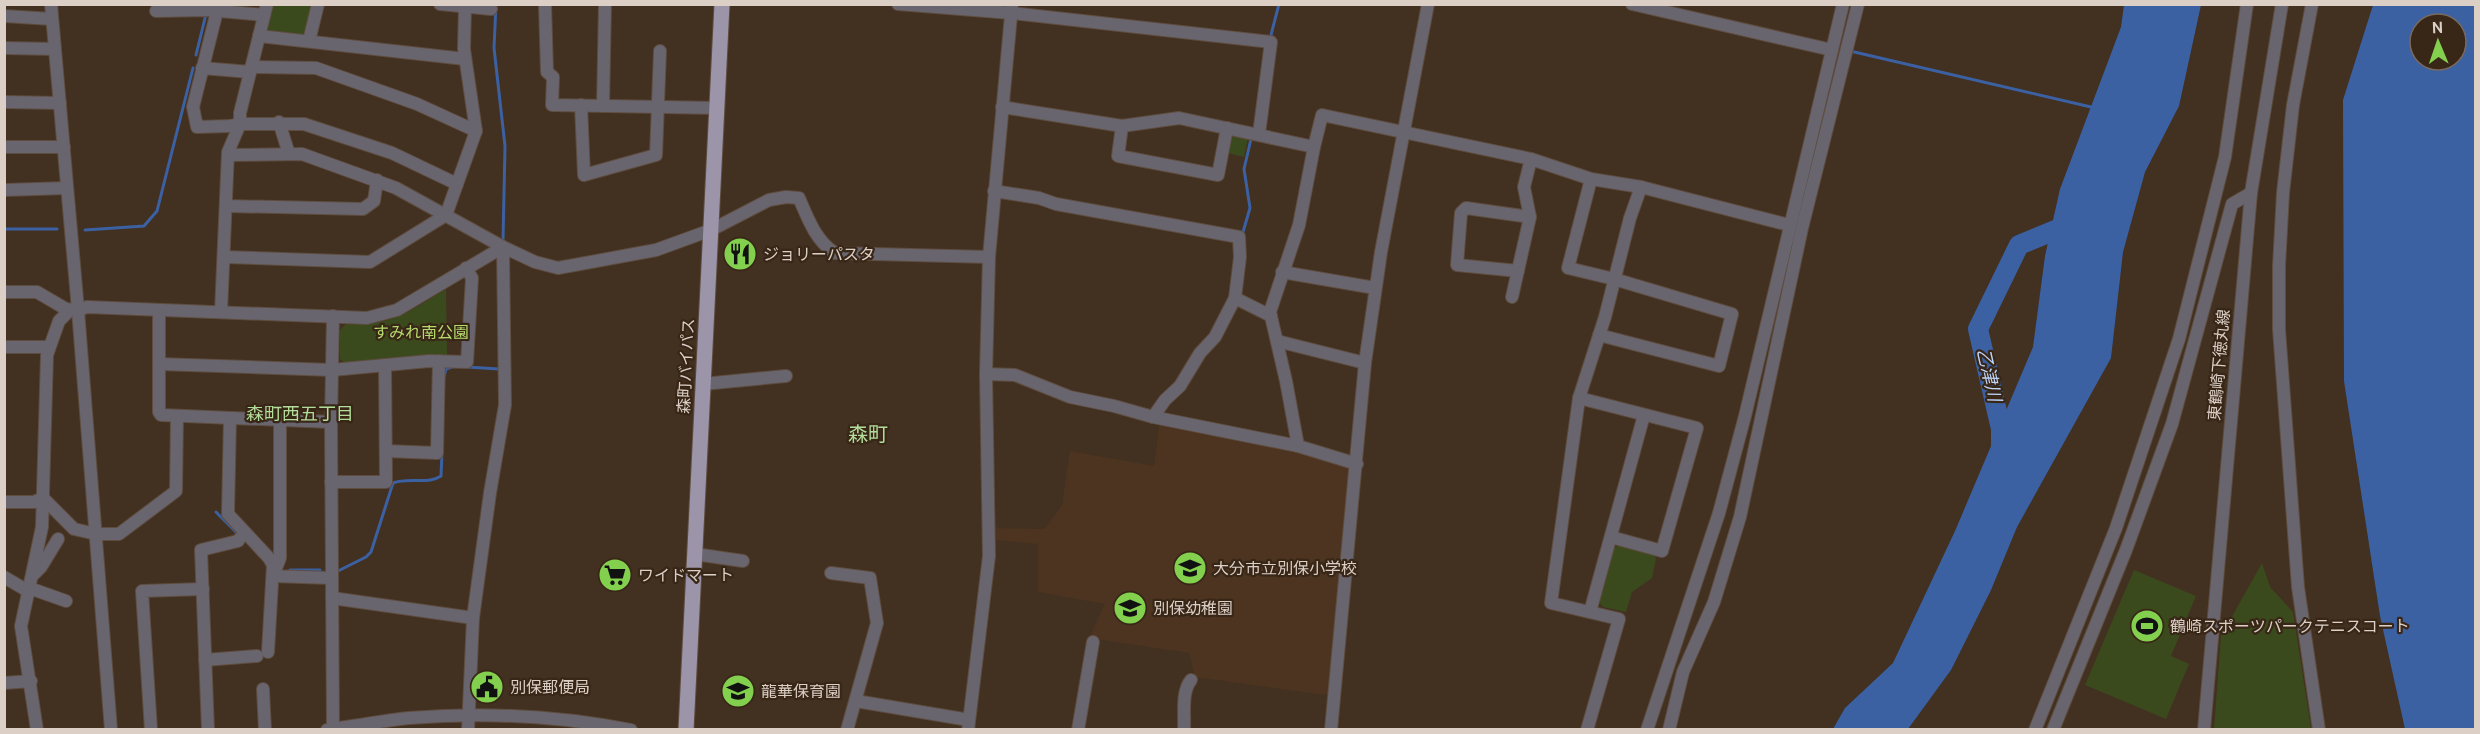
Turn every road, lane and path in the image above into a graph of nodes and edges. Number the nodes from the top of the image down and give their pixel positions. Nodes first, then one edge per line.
1 (51, 4) edge
2 (318, 4) edge
3 (440, 4) edge
4 (545, 4) edge
5 (605, 4) edge
6 (722, 4) edge
7 (898, 4) edge
8 (1428, 4) edge
9 (1632, 4) edge
10 (1843, 4) edge
11 (1858, 4) edge
12 (2247, 4) edge
13 (2282, 4) edge
14 (2312, 4) edge
15 (465, 7) junction
16 (491, 9) dead end
17 (1012, 9) edge
18 (156, 10) dead end
19 (266, 10) edge
20 (216, 11) junction
21 (4, 16) edge
22 (52, 19) junction
23 (259, 36) junction
24 (309, 41) junction
25 (4, 48) edge
26 (55, 49) junction
27 (1832, 50) junction
28 (660, 51) dead end
29 (465, 59) junction
30 (202, 68) junction
31 (251, 70) junction
32 (4, 102) edge
33 (60, 103) junction
34 (581, 105) junction
35 (603, 106) junction
36 (658, 107) junction
37 (1002, 107) junction
38 (717, 108) junction
39 (279, 123) junction
40 (240, 124) junction
41 (1122, 126) junction
42 (1227, 128) junction
43 (476, 130) junction
44 (1404, 132) junction
45 (1259, 134) junction
46 (9, 143) edge
47 (64, 147) junction
48 (1314, 147) junction
49 (289, 154) junction
50 (229, 155) junction
51 (1531, 159) junction
52 (1591, 179) junction
53 (376, 180) junction
54 (457, 184) junction
55 (1641, 187) junction
56 (67, 189) junction
57 (5, 190) edge
58 (994, 191) junction
59 (2251, 193) junction
60 (227, 206) junction
61 (446, 215) junction
62 (1530, 217) junction
63 (1790, 225) junction
64 (711, 230) junction
65 (503, 247) junction
66 (224, 257) junction
67 (989, 257) junction
68 (466, 268) junction
69 (1518, 271) junction
70 (1282, 272) junction
71 (1614, 279) junction
72 (1375, 288) junction
73 (4, 292) edge
74 (1512, 297) dead end
75 (1235, 298) junction
76 (74, 310) junction
77 (159, 310) junction
78 (222, 312) junction
79 (333, 316) junction
80 (1271, 316) junction
81 (1599, 335) junction
82 (1277, 341) junction
83 (49, 347) junction
84 (4, 348) edge
85 (439, 361) junction
86 (1365, 363) junction
87 (159, 364) junction
88 (385, 365) junction
89 (332, 370) junction
90 (986, 374) junction
91 (786, 376) dead end
92 (703, 384) junction
93 (1579, 398) junction
94 (1644, 415) junction
95 (177, 416) junction
96 (1153, 417) junction
97 (230, 418) junction
98 (280, 420) junction
99 (331, 422) junction
100 (1298, 446) junction
101 (386, 451) junction
102 (1357, 464) junction
103 (331, 482) junction
104 (43, 498) junction
105 (4, 502) edge
106 (96, 534) junction
107 (1611, 537) junction
108 (240, 538) dead end
109 (58, 539) dead end
110 (695, 554) junction
111 (743, 561) dead end
112 (831, 573) dead end
113 (33, 575) junction
114 (273, 576) junction
115 (4, 578) edge
116 (331, 578) junction
117 (203, 589) junction
118 (28, 591) junction
119 (332, 598) junction
120 (66, 601) dead end
121 (1590, 612) junction
122 (473, 618) junction
123 (1093, 642) dead end
124 (206, 660) junction
125 (1191, 680) dead end
126 (31, 681) junction
127 (4, 683) edge
128 (263, 689) dead end
129 (856, 701) junction
130 (468, 716) junction
131 (969, 725) edge
132 (37, 729) edge
133 (111, 729) edge
134 (152, 729) edge
135 (208, 729) edge
136 (265, 729) edge
137 (330, 729) edge
138 (468, 729) edge
139 (631, 729) edge
140 (686, 729) edge
141 (847, 729) edge
142 (1078, 729) edge
143 (1185, 729) edge
144 (1331, 729) edge
145 (1587, 729) edge
146 (1647, 729) edge
147 (1669, 729) edge
148 (2036, 729) edge
149 (2053, 729) edge
150 (2204, 729) edge
151 (2319, 729) edge

1 - 22 street
2 - 24 street
3 - 15 street
4 - 34 street
5 - 35 street
6 - 38 main road, 森町バイパス
7 - 17 street
8 - 44 street
9 - 27 street
10 - 27 street
11 - 147 street
12 - 148 street
13 - 59 street, 東鶴崎下徳丸線
14 - 151 street
15 - 16 street
15 - 29 street
17 - 37 street
17 - 45 street
18 - 20 street
19 - 20 street
19 - 23 street
20 - 30 street
21 - 22 street
22 - 26 street
23 - 24 street
23 - 31 street
24 - 29 street
25 - 26 street
26 - 33 street
27 - 63 street
28 - 36 street
29 - 43 street
30 - 31 street
30 - 40 street
31 - 40 street
31 - 43 street
32 - 33 street
33 - 47 street
34 - 35 street
34 - 36 street
35 - 36 street
36 - 38 street
37 - 41 street
37 - 58 street
38 - 64 main road, 森町バイパス
39 - 40 street
39 - 49 street
39 - 54 street
40 - 50 street
41 - 42 street
41 - 42 street
42 - 45 street
43 - 54 street
44 - 48 street
44 - 51 street
44 - 72 street
45 - 48 street
46 - 47 street
47 - 56 street
48 - 70 street
49 - 50 street
49 - 53 street
50 - 60 street
51 - 52 street
51 - 62 street
52 - 55 street
52 - 71 street
53 - 60 street
53 - 61 street
54 - 61 street
55 - 63 street
55 - 71 street
56 - 57 street
56 - 76 street
58 - 67 street
58 - 75 street
59 - 149 street
59 - 150 street, 東鶴崎下徳丸線
60 - 66 street
61 - 65 street
61 - 66 street
62 - 69 street
62 - 69 street
63 - 146 street
64 - 65 street
64 - 67 street
64 - 92 main road, 森町バイパス
65 - 68 street
65 - 122 street
66 - 78 street
67 - 90 street
68 - 79 street
68 - 85 street
69 - 74 street
70 - 72 street
70 - 80 street
71 - 81 street
71 - 81 street
72 - 86 street
73 - 76 street
75 - 80 street
75 - 96 street
76 - 77 street
76 - 83 street
76 - 106 street
77 - 78 street
77 - 87 street
78 - 79 street
79 - 89 street
80 - 82 street
81 - 93 street
82 - 86 street
82 - 100 street
83 - 84 street
83 - 104 street
85 - 88 street
85 - 101 street
86 - 102 street
87 - 89 street
87 - 95 street
88 - 89 street
88 - 101 street
89 - 99 street
90 - 96 street
90 - 131 street
91 - 92 street
92 - 110 main road, 森町バイパス
93 - 94 street
93 - 121 street
94 - 107 street
94 - 107 street
95 - 97 street
95 - 106 street
96 - 100 street
97 - 98 street
97 - 114 street
98 - 99 street
98 - 114 street
99 - 103 street
100 - 102 street
101 - 103 street
102 - 144 street
103 - 116 street
104 - 105 street
104 - 106 street
104 - 113 street
106 - 133 street
107 - 121 street
108 - 117 street
109 - 113 street
110 - 111 street
110 - 140 main road, 森町バイパス
112 - 129 street
113 - 118 street
114 - 116 street
114 - 124 street
115 - 118 street
116 - 119 street
117 - 124 street
117 - 134 street
118 - 120 street
118 - 126 street
119 - 122 street
119 - 137 street
121 - 145 street
122 - 130 street
123 - 142 street
124 - 135 street
125 - 143 street
126 - 127 street
126 - 132 street
128 - 136 street
129 - 131 street
129 - 141 street
130 - 137 street
130 - 138 street
130 - 139 street

